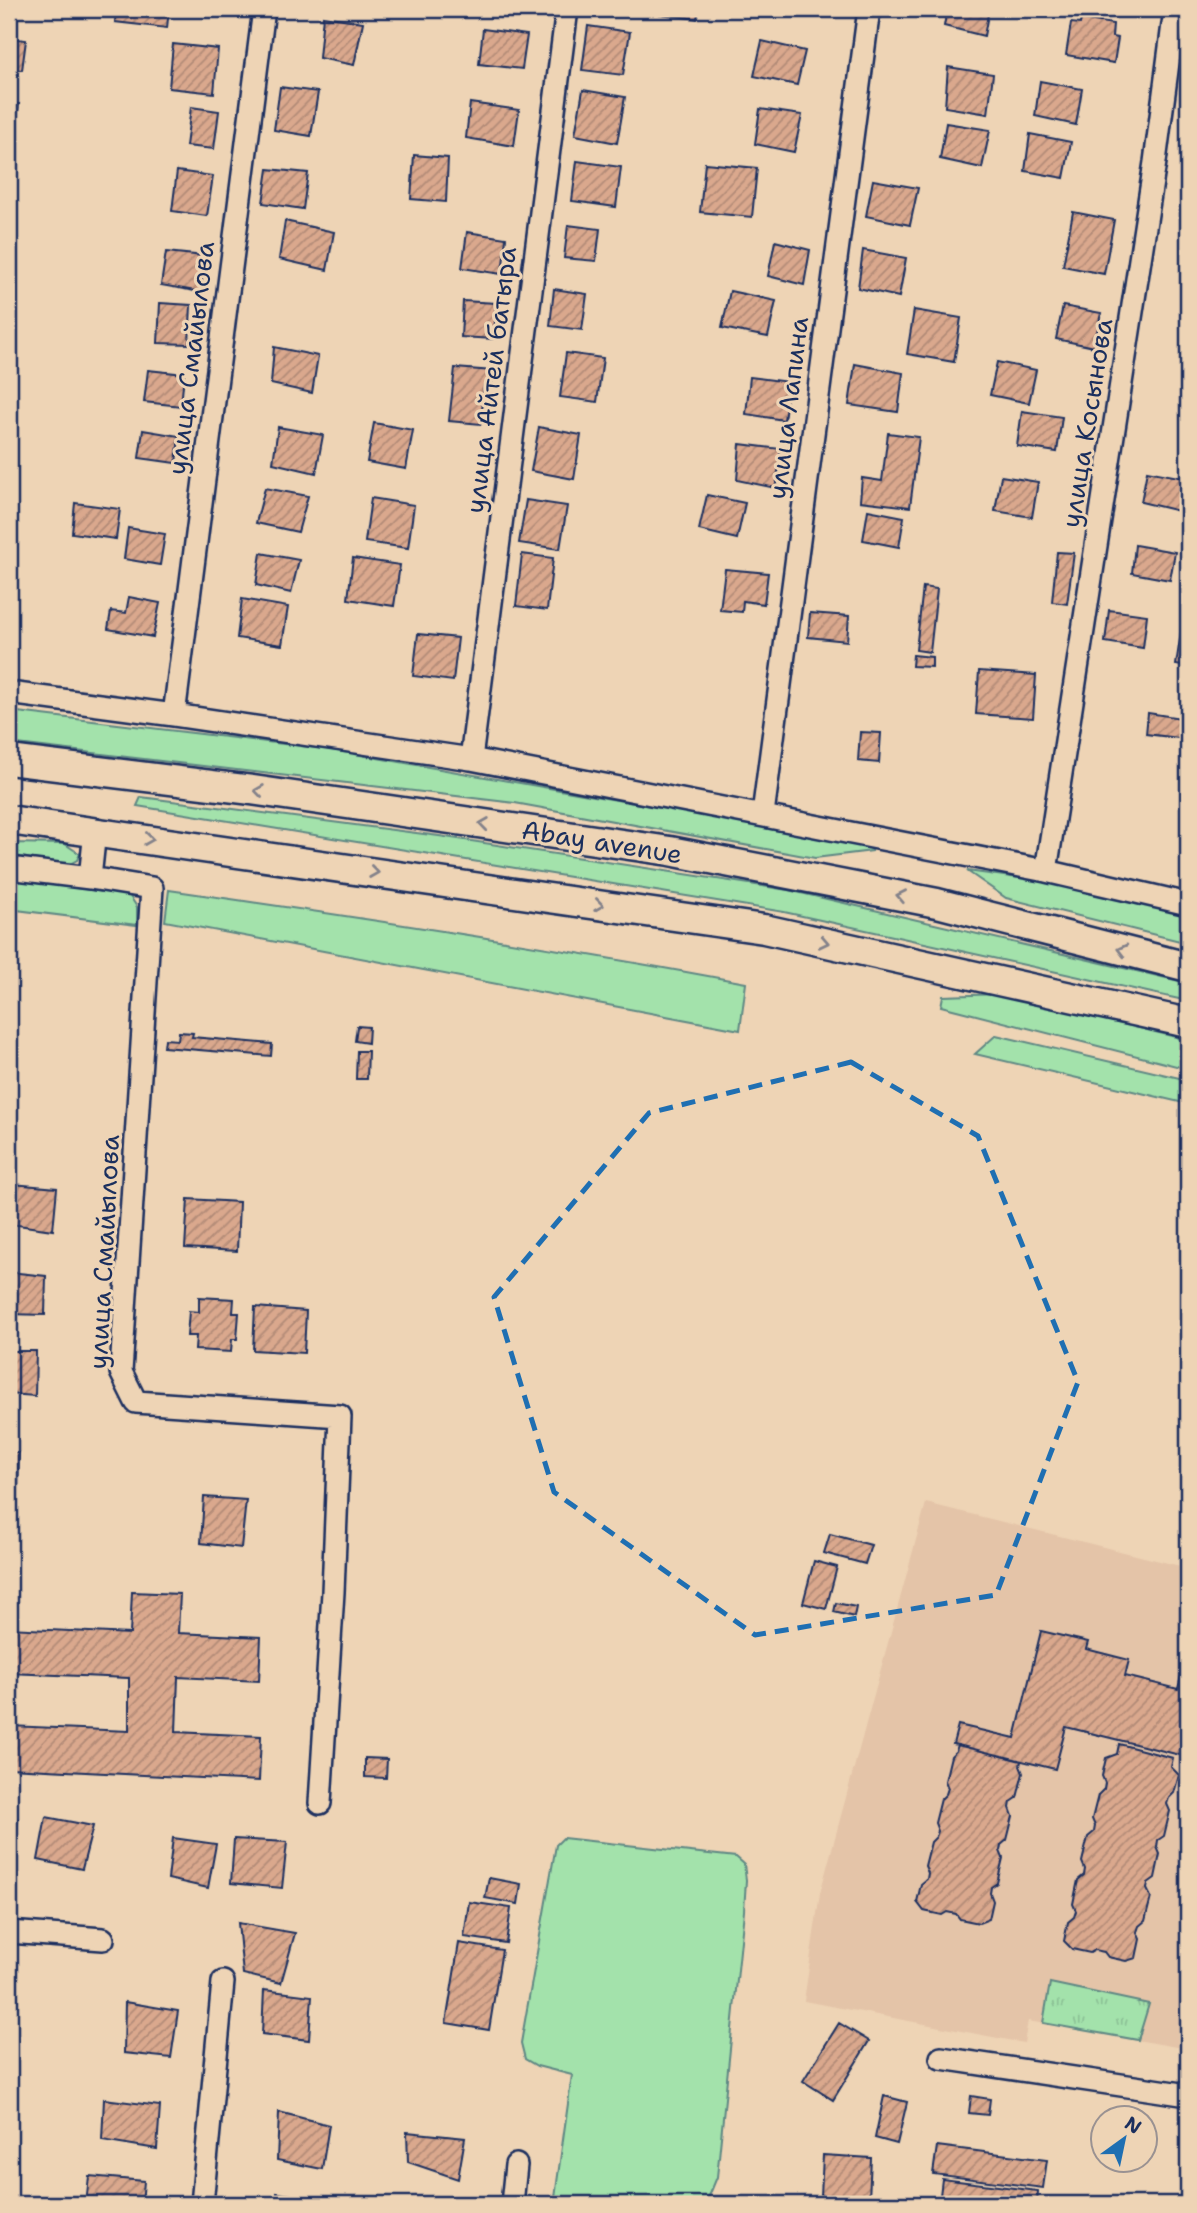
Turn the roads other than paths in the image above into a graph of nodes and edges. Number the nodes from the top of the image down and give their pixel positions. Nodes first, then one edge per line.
1 (264, 9) edge
2 (567, 9) edge
3 (869, 9) edge
4 (1175, 9) edge
5 (9, 693) edge
6 (174, 715) junction
7 (471, 759) junction
8 (9, 760) edge
9 (763, 814) junction
10 (9, 820) edge
11 (95, 831) junction
12 (9, 868) edge
13 (1046, 871) junction
14 (90, 878) junction
15 (1188, 904) edge
16 (1188, 967) edge
17 (1188, 1023) edge
18 (320, 1803) dead end
19 (9, 1932) edge
20 (103, 1939) dead end
21 (223, 1982) dead end
22 (941, 2058) dead end
23 (1188, 2095) edge
24 (516, 2165) dead end
25 (202, 2204) edge
26 (512, 2204) edge

1 - 6 street, улица Смайылова
2 - 7 street, улица Айтей батыра
3 - 9 street, улица Лапина
4 - 13 street, улица Косынова
5 - 6 street
6 - 7 street
7 - 9 street
16 -> 8 main road, Abay avenue
9 - 13 street
10 - 11 main road
11 - 14 street
11 -> 17 main road
12 - 14 street
13 - 15 street
14 - 18 street, улица Смайылова
19 - 20 street
21 - 25 street
22 - 23 street
24 - 26 street

